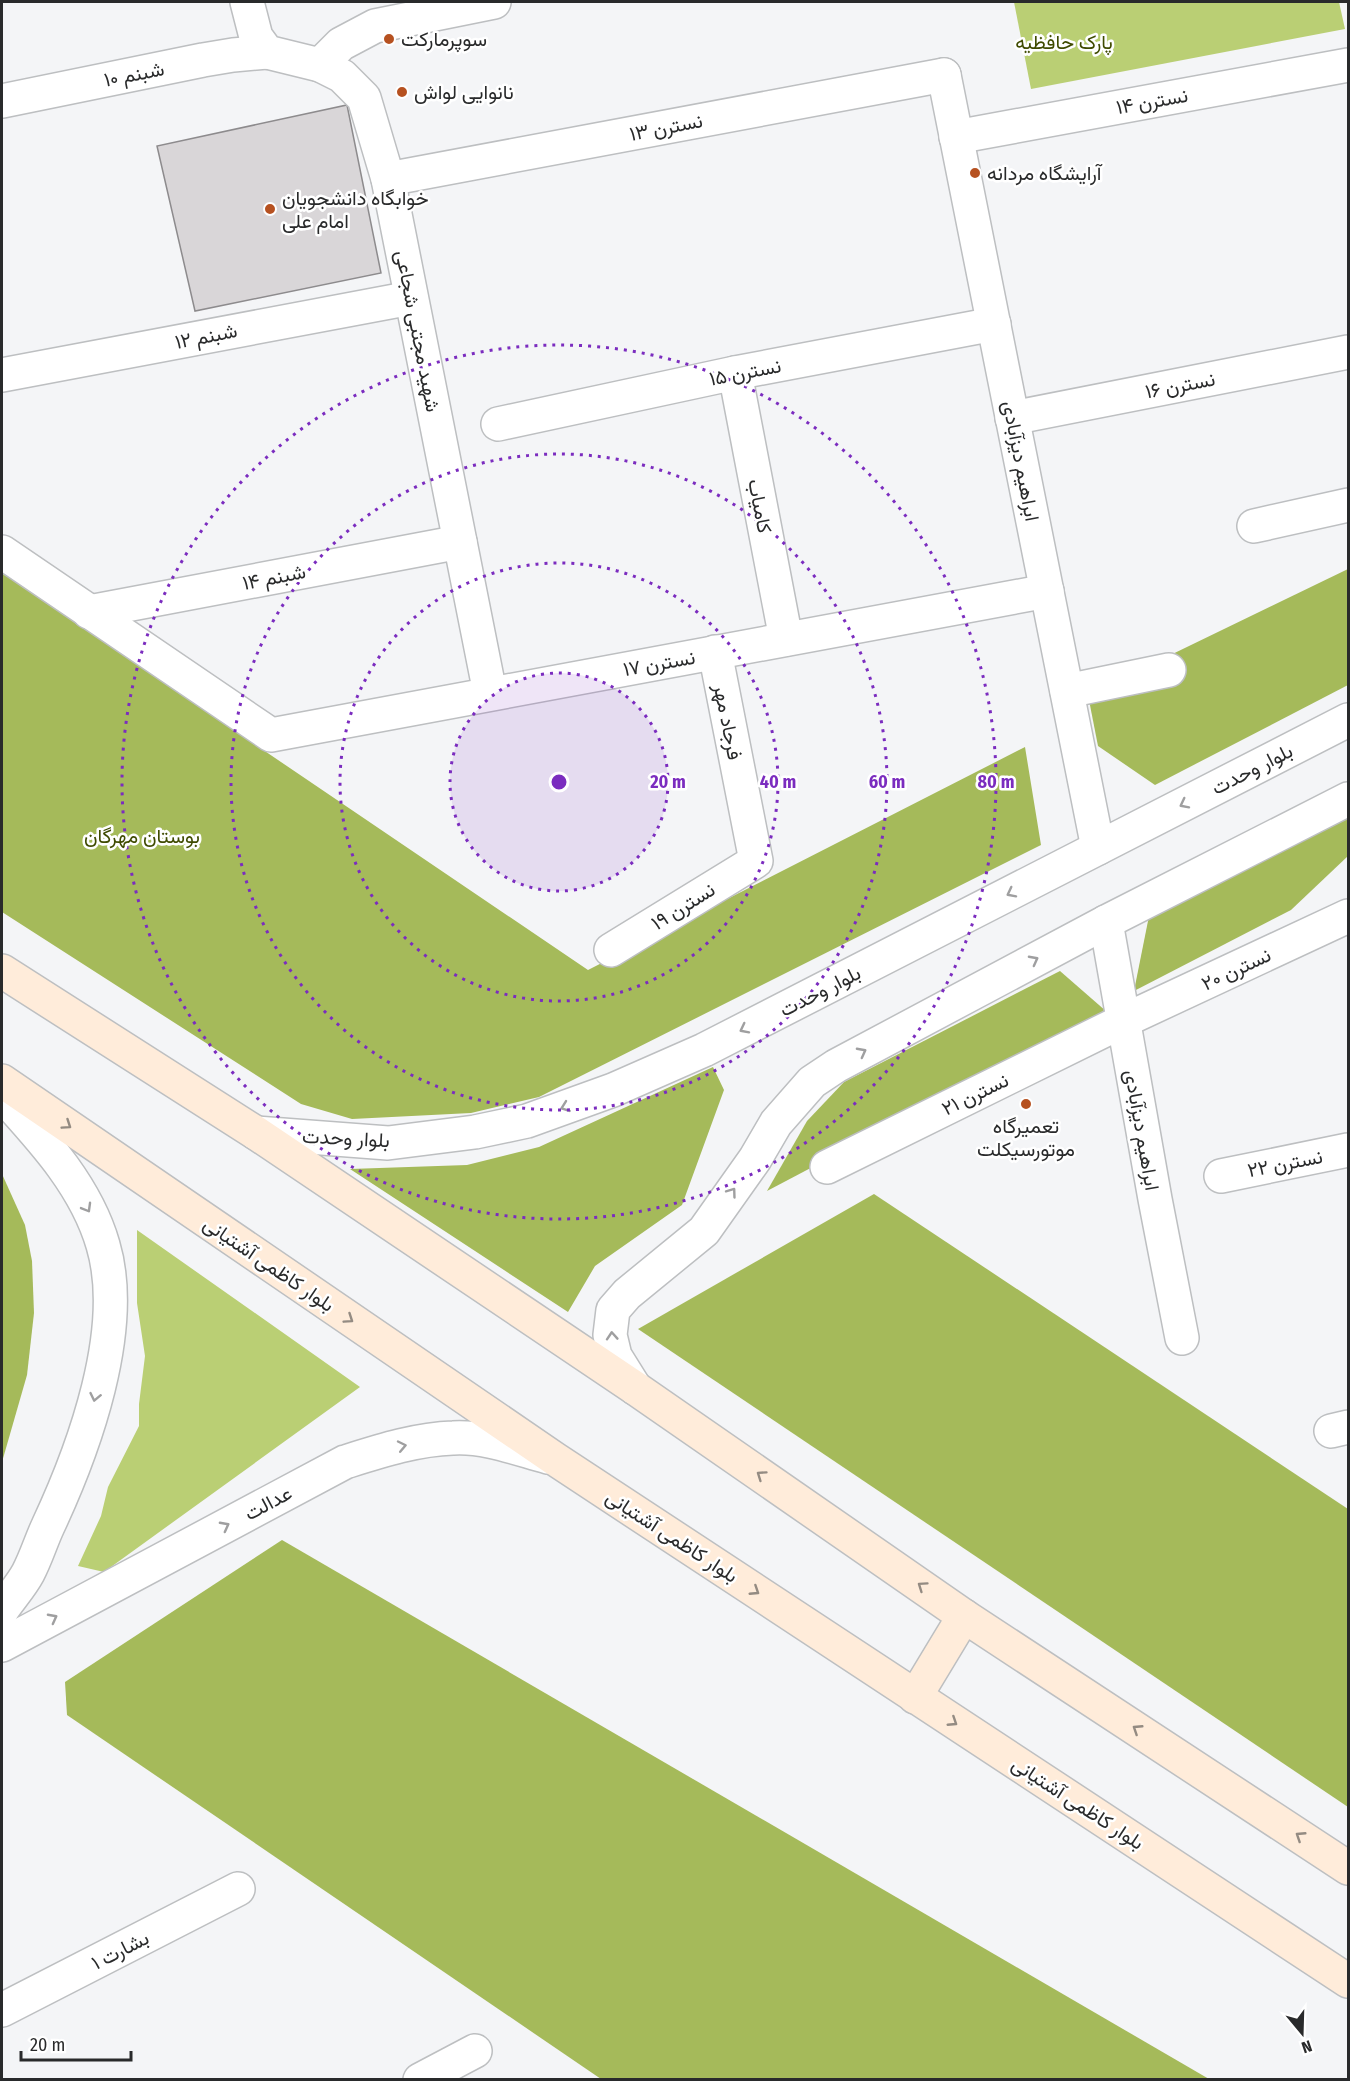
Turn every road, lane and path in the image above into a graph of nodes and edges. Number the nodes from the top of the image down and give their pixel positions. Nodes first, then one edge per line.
1 (247, 2) edge
2 (494, 2) edge
3 (267, 52) junction
4 (320, 65) junction
5 (1348, 65) edge
6 (944, 75) joint
7 (2, 101) edge
8 (956, 137) junction
9 (388, 179) junction
10 (411, 298) junction
11 (994, 324) junction
12 (1348, 352) edge
13 (735, 373) junction
14 (2, 375) edge
15 (1012, 418) junction
16 (498, 424) dead end
17 (1348, 506) edge
18 (1254, 526) dead end
19 (460, 542) junction
20 (2, 552) edge
21 (1047, 591) junction
22 (89, 612) junction
23 (786, 639) junction
24 (715, 652) junction
25 (1169, 670) dead end
26 (1067, 691) junction
27 (490, 693) junction
28 (1348, 720) edge
29 (1348, 799) edge
30 (1098, 848) junction
31 (756, 861) joint
32 (1348, 916) edge
33 (1106, 922) junction
34 (611, 950) dead end
35 (2, 971) edge
36 (1123, 1021) junction
37 (2, 1081) edge
38 (2, 1095) edge
39 (256, 1133) junction
40 (1348, 1150) edge
41 (827, 1167) dead end
42 (1221, 1176) dead end
43 (1182, 1338) dead end
44 (635, 1388) junction
45 (555, 1459) junction
46 (2, 1610) edge
47 (964, 1616) junction
48 (2, 1645) edge
49 (915, 1697) junction
50 (1348, 1868) edge
51 (238, 1889) dead end
52 (1348, 1982) edge
53 (2, 2010) edge
54 (475, 2051) dead end
55 (420, 2079) edge

1 - 3 street
2 - 4 street
3 - 4 street, شهید مجتبی شجاعی
3 - 7 street, شبنم ۱۰
4 - 9 street, شهید مجتبی شجاعی
5 - 8 street, نسترن ۱۴
6 - 8 street, ابراهیم دیزآبادی
6 - 9 street, نسترن ۱۳
8 - 11 street, ابراهیم دیزآبادی
9 - 10 street, شهید مجتبی شجاعی
10 - 14 street, شبنم ۱۲
10 - 19 street, شهید مجتبی شجاعی
11 - 13 street, نسترن ۱۵
11 - 15 street, ابراهیم دیزآبادی
12 - 15 street, نسترن ۱۶
13 - 16 street, نسترن ۱۵
13 - 23 street, کامیاب
15 - 21 street, ابراهیم دیزآبادی
17 - 18 street
19 - 22 street, شبنم ۱۴
19 - 27 street, شهید مجتبی شجاعی
20 - 22 street
21 - 23 street, نسترن ۱۷
21 - 26 street, ابراهیم دیزآبادی
22 - 27 street, نسترن ۱۷
23 - 24 street, نسترن ۱۷
24 - 27 street, نسترن ۱۷
24 - 31 street, فرجاد مهر
25 - 26 street
26 - 30 street, ابراهیم دیزآبادی
28 -> 30 street, بلوار وحدت
29 - 33 street
30 -> 39 street, بلوار وحدت
31 - 34 street, نسترن ۱۹
32 - 36 street, نسترن ۲۰
33 - 36 street, ابراهیم دیزآبادی
44 -> 33 street
35 - 39 main road
36 - 41 street, نسترن ۲۱
36 - 43 street, ابراهیم دیزآبادی
37 -> 45 main road, بلوار کاظمی آشتیانی
38 -> 46 street
39 - 44 main road
40 - 42 street, نسترن ۲۲
47 -> 44 main road
48 -> 45 street, عدالت
45 -> 49 main road, بلوار کاظمی آشتیانی
47 - 49 main road
50 -> 47 main road
49 -> 52 main road, بلوار کاظمی آشتیانی
51 - 53 street, بشارت ۱
54 - 55 street

